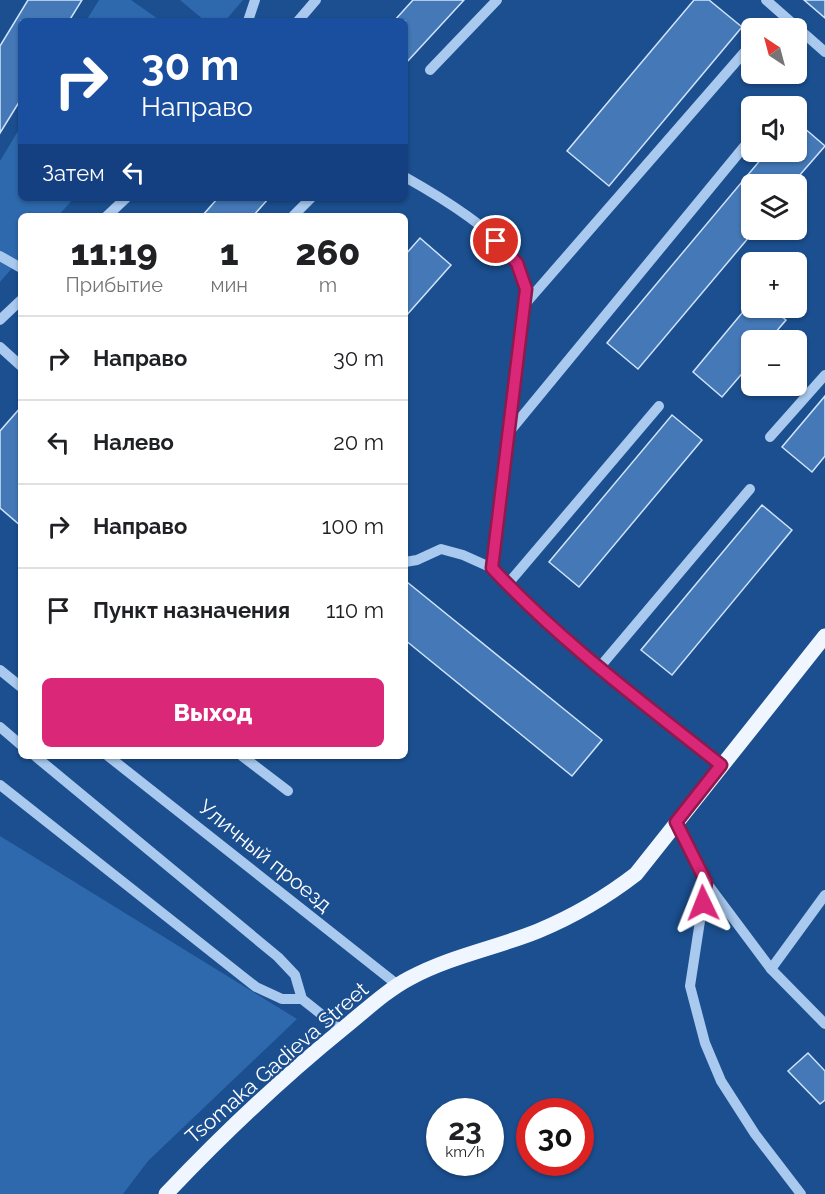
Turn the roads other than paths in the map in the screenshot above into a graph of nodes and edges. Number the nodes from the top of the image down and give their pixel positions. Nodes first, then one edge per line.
1 (255, 0) edge
2 (309, 0) edge
3 (316, 0) edge
4 (497, 0) edge
5 (766, 0) edge
6 (249, 18) edge
7 (301, 18) edge
8 (825, 52) edge
9 (741, 56) edge
10 (430, 70) dead end
11 (741, 150) edge
12 (408, 179) edge
13 (123, 201) edge
14 (308, 201) edge
15 (110, 213) edge
16 (296, 213) edge
17 (0, 256) edge
18 (18, 266) edge
19 (18, 303) edge
20 (526, 303) junction
21 (0, 320) edge
22 (0, 347) edge
23 (18, 363) edge
24 (825, 375) edge
25 (659, 406) dead end
26 (510, 432) junction
27 (770, 437) dead end
28 (750, 489) dead end
29 (408, 562) edge
30 (492, 568) junction
31 (507, 585) junction
32 (825, 636) edge
33 (599, 668) junction
34 (0, 670) edge
35 (18, 685) edge
36 (0, 728) edge
37 (18, 743) edge
38 (39, 759) edge
39 (112, 759) edge
40 (246, 759) edge
41 (721, 765) junction
42 (0, 785) edge
43 (288, 791) dead end
44 (676, 822) junction
45 (706, 882) junction
46 (825, 895) edge
47 (771, 969) junction
48 (399, 986) junction
49 (302, 999) junction
50 (825, 1024) edge
51 (342, 1030) junction
52 (166, 1194) edge
53 (801, 1194) edge

1 - 6 street
2 - 7 street
3 - 7 street
4 - 10 street
5 - 8 street
9 - 20 street
11 - 26 street
12 - 20 street
13 - 15 street
14 - 16 street
17 - 18 street
19 - 21 street
20 - 26 street
22 - 23 street
24 - 27 street
25 - 31 street
26 - 30 street
28 - 33 street
29 - 30 street
30 - 31 street
31 - 33 street
32 - 41 main road, Tsomaka Gadieva Street
33 - 41 street
34 - 35 street
36 - 37 street
38 - 49 street
39 - 48 street, Уличный проезд
40 - 43 street
41 - 44 main road, Tsomaka Gadieva Street
42 - 49 street
44 - 45 street
44 - 48 main road, Tsomaka Gadieva Street
45 - 47 street
45 - 53 street
46 - 47 street
47 - 50 street
48 - 51 main road, Tsomaka Gadieva Street
49 - 51 street
51 - 52 main road, Tsomaka Gadieva Street

